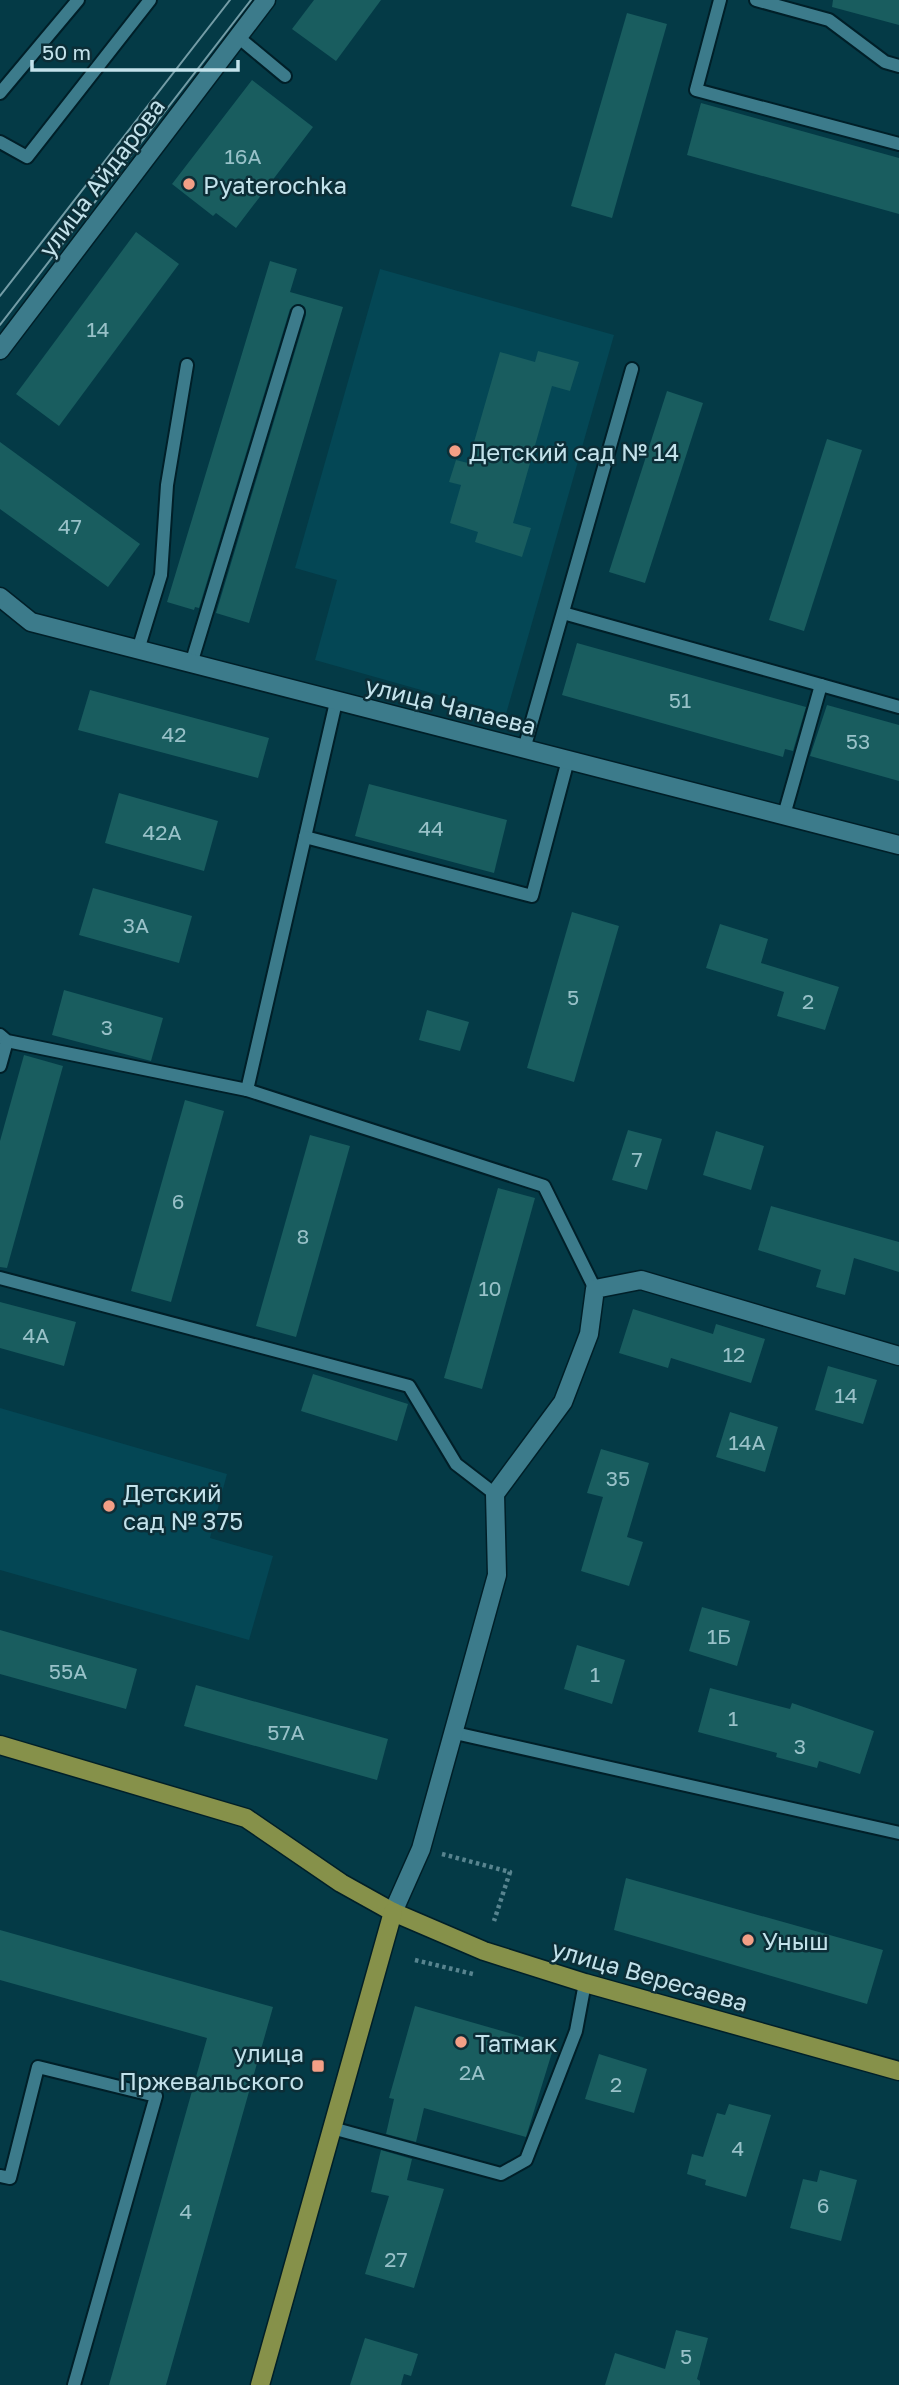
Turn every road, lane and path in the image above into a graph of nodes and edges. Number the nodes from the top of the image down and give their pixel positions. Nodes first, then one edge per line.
1 (78, 0) edge
2 (150, 0) edge
3 (266, 0) edge
4 (720, 0) edge
5 (756, 0) edge
6 (238, 37) junction
7 (899, 66) edge
8 (285, 76) dead end
9 (0, 93) edge
10 (0, 142) edge
11 (899, 144) edge
12 (298, 312) dead end
13 (0, 350) edge
14 (187, 365) dead end
15 (632, 369) dead end
16 (0, 597) edge
17 (563, 612) junction
18 (138, 650) junction
19 (191, 664) junction
20 (821, 685) junction
21 (336, 702) junction
22 (899, 707) edge
23 (524, 749) junction
24 (568, 760) junction
25 (783, 815) junction
26 (305, 836) junction
27 (899, 845) edge
28 (4, 1038) edge
29 (0, 1066) edge
30 (247, 1090) junction
31 (0, 1278) edge
32 (596, 1289) junction
33 (899, 1356) edge
34 (495, 1494) junction
35 (455, 1733) junction
36 (0, 1745) edge
37 (899, 1833) edge
38 (440, 1854) dead end
39 (393, 1912) junction
40 (494, 1922) dead end
41 (415, 1960) dead end
42 (473, 1975) dead end
43 (585, 1983) junction
44 (899, 2071) edge
45 (332, 2127) junction
46 (0, 2176) edge
47 (74, 2385) edge
48 (260, 2385) edge

1 - 9 lane
2 - 10 lane
3 - 6 street, улица Айдарова
4 - 11 lane
5 - 7 lane
6 - 8 lane
6 - 13 street, улица Айдарова
12 - 19 lane
14 - 18 lane
15 - 17 lane
16 - 18 street, улица Чапаева
17 - 20 lane
17 - 23 lane
18 - 19 street, улица Чапаева
19 - 21 street, улица Чапаева
20 - 22 lane
20 - 25 lane
21 - 23 street, улица Чапаева
21 - 26 lane
23 - 24 street, улица Чапаева
24 - 25 street, улица Чапаева
24 - 26 lane
25 - 27 street, улица Чапаева
26 - 30 lane
28 - 29 lane
28 - 30 lane
30 - 32 lane
31 - 34 lane
32 - 33 street
32 - 34 street
34 - 35 street
35 - 37 lane
35 - 39 street
36 - 39 main road, улица Вересаева
38 - 40 path
39 - 43 main road, улица Вересаева
39 - 45 main road
41 - 42 path
43 - 44 main road, улица Вересаева
43 - 45 lane
45 - 48 main road
46 - 47 lane

